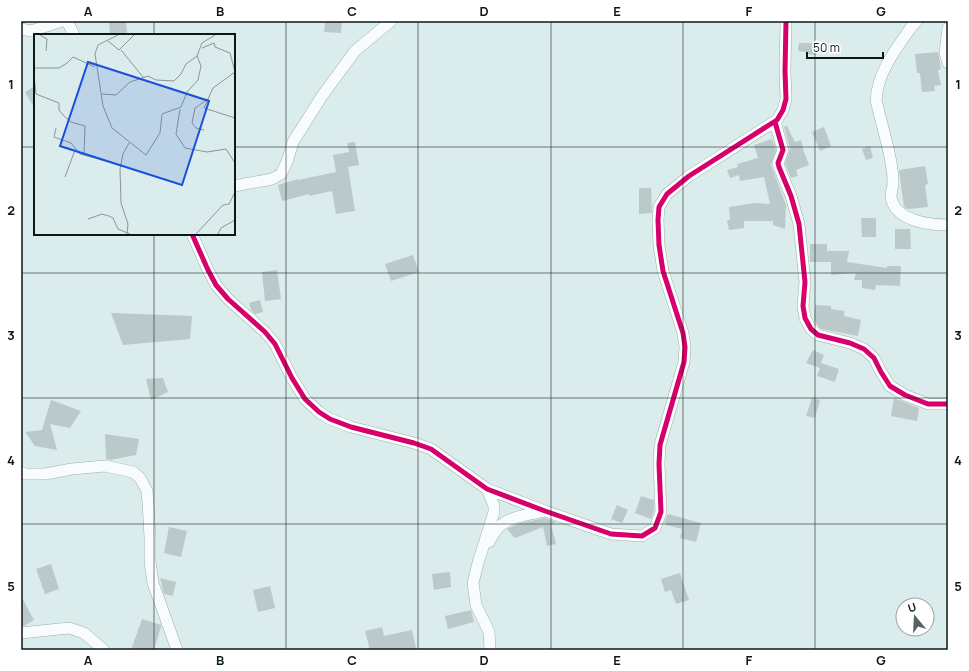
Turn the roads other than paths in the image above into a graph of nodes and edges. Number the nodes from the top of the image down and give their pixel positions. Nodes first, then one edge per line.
1 (62, 21) edge
2 (67, 21) edge
3 (391, 21) edge
4 (786, 21) edge
5 (917, 21) edge
6 (948, 28) edge
7 (21, 29) edge
8 (74, 34) edge
9 (948, 63) edge
10 (775, 122) junction
11 (235, 186) edge
12 (948, 225) edge
13 (192, 235) edge
14 (948, 404) edge
15 (21, 472) edge
16 (487, 488) junction
17 (545, 511) junction
18 (482, 552) junction
19 (21, 633) edge
20 (104, 650) edge
21 (177, 650) edge
22 (490, 650) edge

1 - 7 street
2 - 8 street
3 - 11 street
4 - 10 street
5 - 12 street
6 - 9 street
10 - 14 street
10 - 17 street
13 - 16 street
15 - 21 street
16 - 17 street
16 - 18 street
17 - 18 street
18 - 22 street
19 - 20 street

